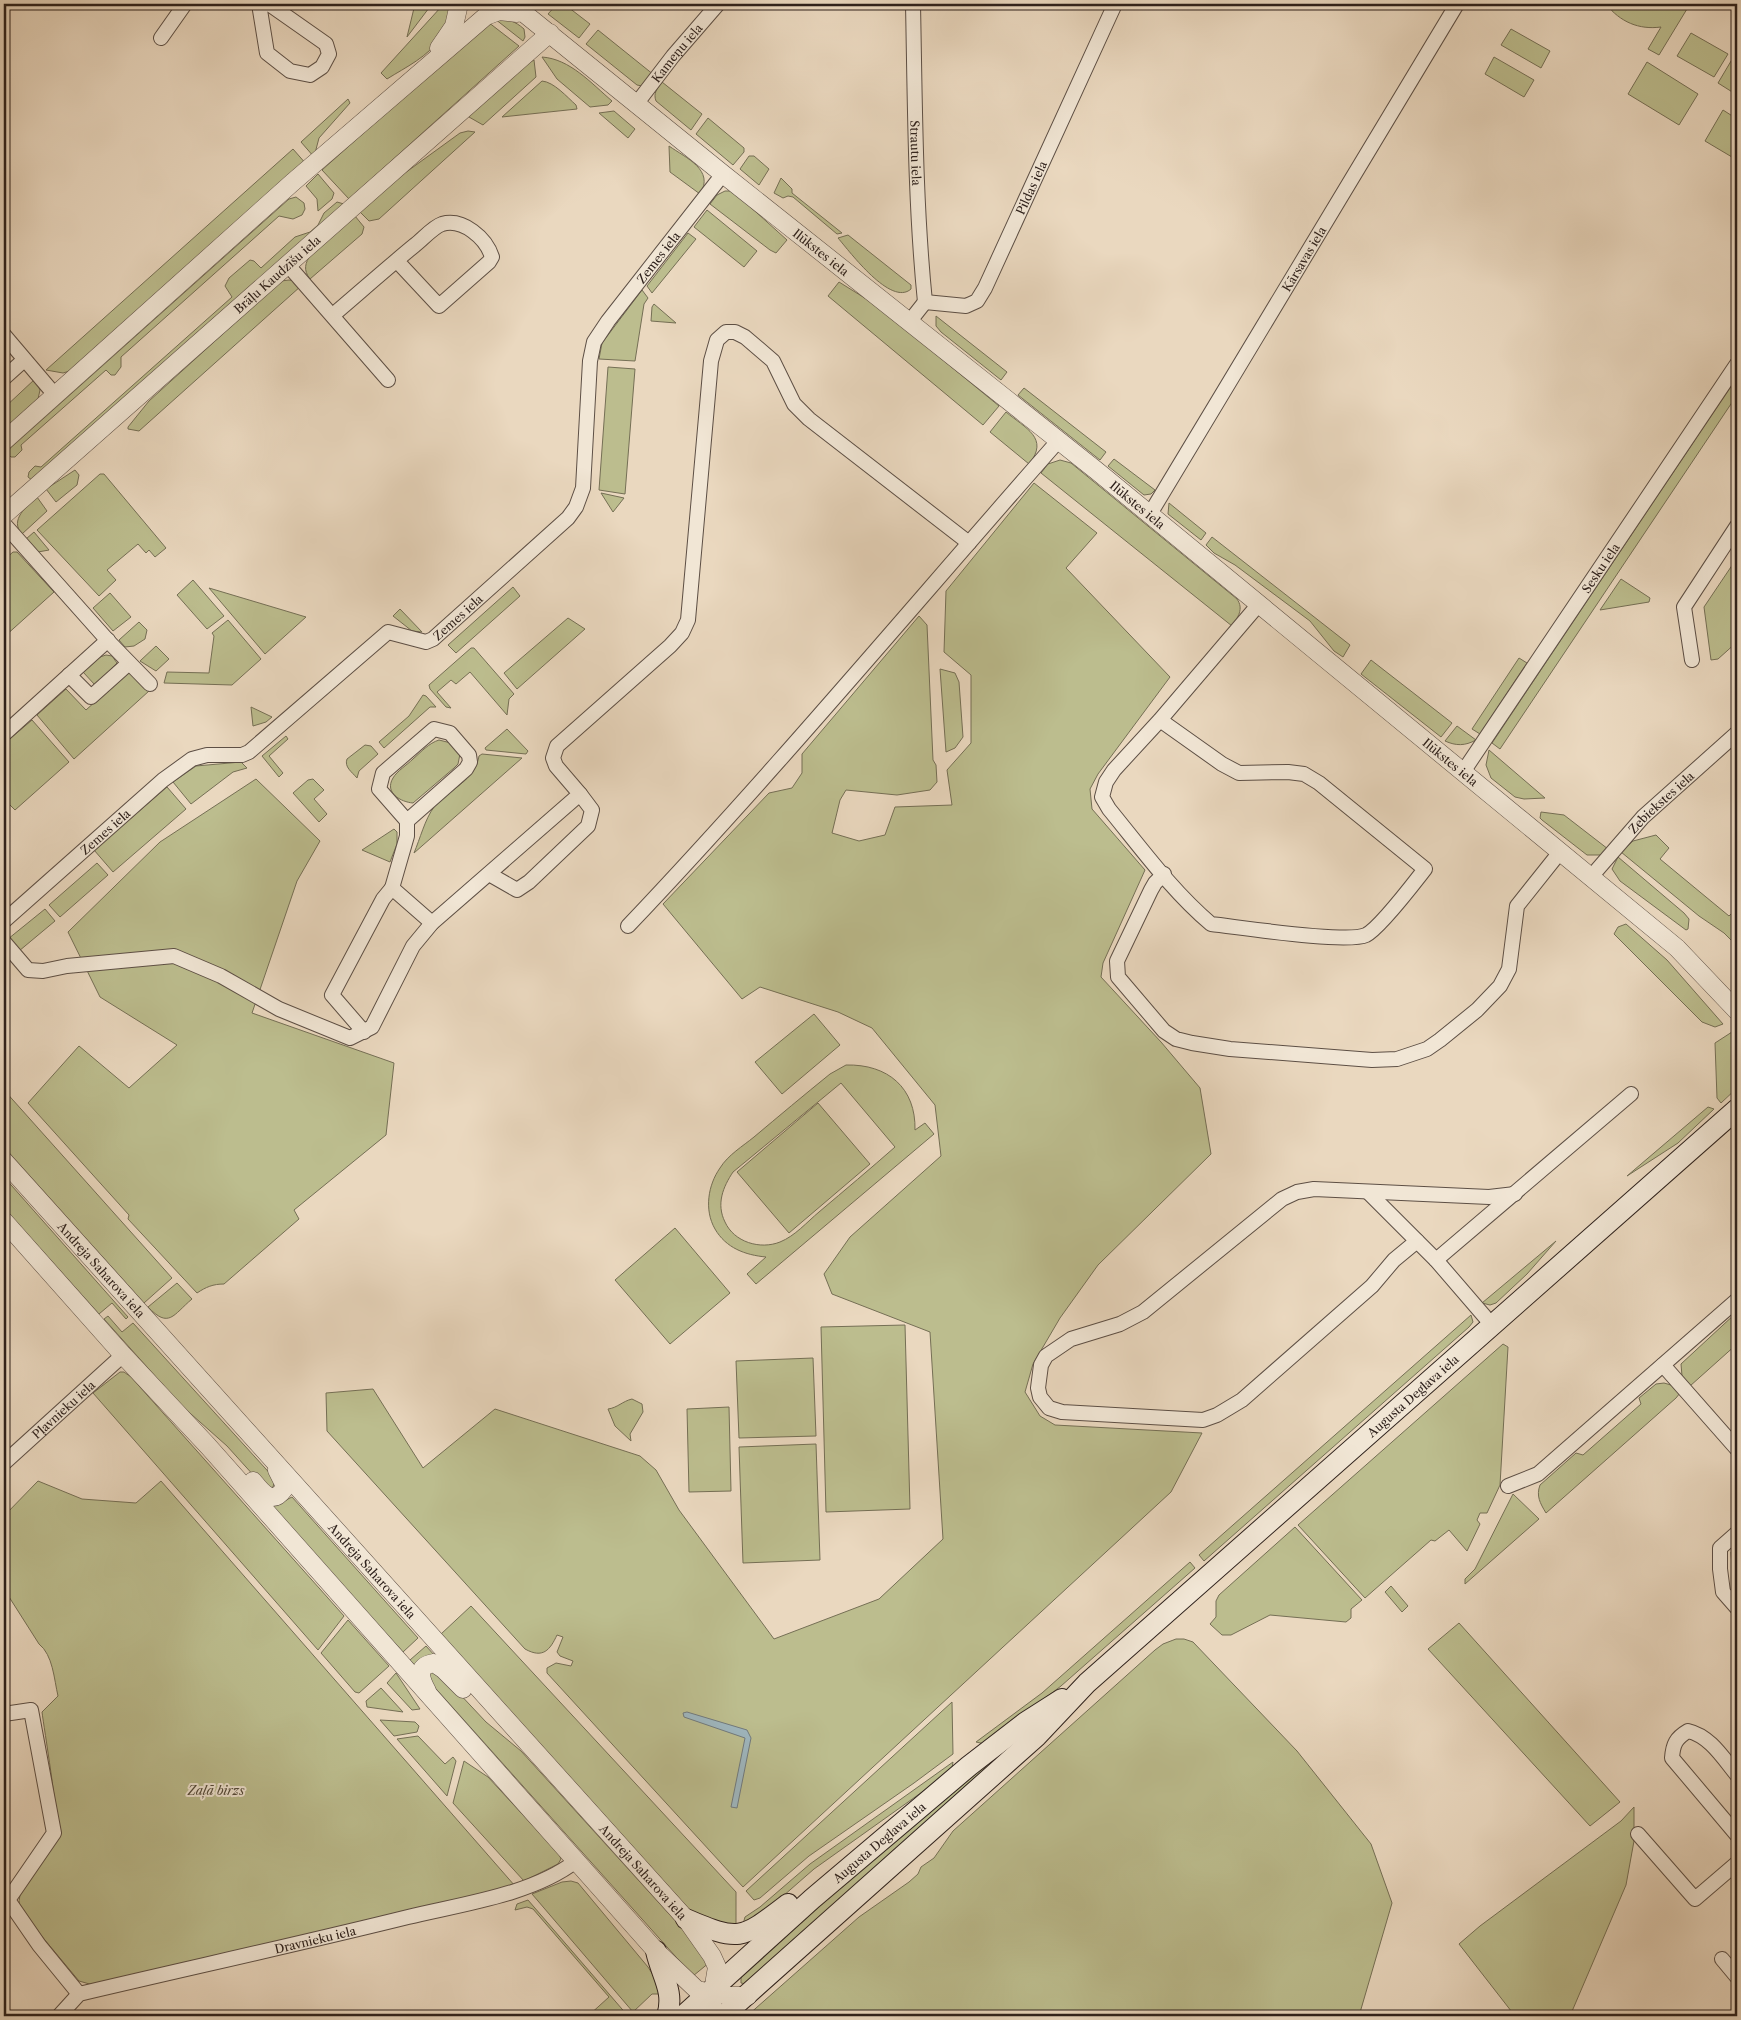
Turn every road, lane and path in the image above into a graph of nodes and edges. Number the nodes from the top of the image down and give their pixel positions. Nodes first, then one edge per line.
1 (185, 4) edge
2 (259, 4) edge
3 (269, 4) edge
4 (459, 4) edge
5 (502, 4) edge
6 (718, 4) edge
7 (913, 4) edge
8 (1115, 4) edge
9 (1457, 4) edge
10 (523, 9) edge
11 (550, 33) junction
12 (161, 38) dead end
13 (428, 65) junction
14 (637, 103) junction
15 (722, 174) junction
16 (397, 260) junction
17 (287, 264) junction
18 (925, 302) junction
19 (333, 315) junction
20 (910, 321) junction
21 (4, 335) edge
22 (24, 360) junction
23 (1737, 364) edge
24 (4, 378) edge
25 (388, 380) dead end
26 (56, 395) junction
27 (1059, 440) junction
28 (4, 441) edge
29 (1150, 514) junction
30 (4, 515) edge
31 (4, 524) edge
32 (1737, 526) edge
33 (969, 543) junction
34 (1258, 604) junction
35 (108, 640) junction
36 (1692, 660) dead end
37 (129, 663) junction
38 (70, 674) junction
39 (150, 684) dead end
40 (1160, 720) junction
41 (1737, 733) edge
42 (4, 734) edge
43 (1463, 772) junction
44 (580, 794) junction
45 (407, 821) junction
46 (1560, 852) junction
47 (489, 874) junction
48 (1164, 874) junction
49 (1590, 878) junction
50 (392, 888) junction
51 (4, 921) edge
52 (432, 923) junction
53 (628, 926) dead end
54 (4, 942) edge
55 (1737, 1011) edge
56 (364, 1032) junction
57 (1630, 1094) dead end
58 (1737, 1109) edge
59 (4, 1161) edge
60 (1369, 1193) junction
61 (1515, 1194) junction
62 (4, 1222) edge
63 (1417, 1241) junction
64 (1436, 1260) junction
65 (1737, 1300) edge
66 (1492, 1325) junction
67 (123, 1355) junction
68 (1663, 1365) junction
69 (208, 1446) junction
70 (1737, 1449) edge
71 (266, 1455) junction
72 (4, 1463) edge
73 (1508, 1486) dead end
74 (1737, 1533) edge
75 (1737, 1608) edge
76 (1087, 1684) junction
77 (432, 1700) junction
78 (4, 1714) edge
79 (519, 1736) junction
80 (1737, 1775) edge
81 (1638, 1834) dead end
82 (1737, 1835) edge
83 (576, 1861) junction
84 (1737, 1863) edge
85 (812, 1899) junction
86 (686, 1919) junction
87 (656, 1951) junction
88 (1722, 1959) dead end
89 (1737, 1977) edge
90 (712, 1991) junction
91 (79, 1994) junction
92 (748, 1996) junction
93 (60, 2016) edge
94 (666, 2016) edge
95 (683, 2016) edge
96 (712, 2016) edge
97 (723, 2016) edge

1 - 12 street
2 - 3 street
4 - 13 street
5 - 10 street, Ilūkstes iela
6 - 14 street, Kameņu iela
7 - 18 street, Strautu iela
8 - 18 street, Pildas iela
9 - 29 street, Kārsavas iela
10 - 11 street, Ilūkstes iela
10 - 13 street
11 - 14 street, Ilūkstes iela
11 - 17 street, Brāļu Kaudzīšu iela
13 - 26 street
14 - 15 street, Ilūkstes iela
15 - 20 street, Ilūkstes iela
15 - 51 street, Zemes iela
16 - 16 street
16 - 19 street
17 - 19 street
17 - 30 street, Brāļu Kaudzīšu iela
18 - 20 street
19 - 25 street
20 - 27 street, Ilūkstes iela
21 - 22 street
22 - 24 street
22 - 26 street
23 - 43 street, Sesku iela
26 - 28 street
27 - 29 street, Ilūkstes iela
27 - 33 street
29 - 34 street, Ilūkstes iela
31 - 35 street
32 - 36 street
33 - 44 street
33 - 53 street
34 - 40 street
34 - 43 street, Ilūkstes iela
35 - 37 street
35 - 38 street
37 - 38 street
37 - 39 street
38 - 42 street
40 - 48 street
40 - 48 street
41 - 49 street, Zebiekstes iela
43 - 46 street, Ilūkstes iela
44 - 47 street
44 - 47 street
45 - 45 street
45 - 50 street
46 - 48 street
46 - 49 street, Ilūkstes iela
47 - 52 street
49 - 55 street, Ilūkstes iela
50 - 52 street
50 - 56 street
52 - 56 street
54 - 56 street
57 - 61 street
58 - 66 main road, Augusta Deglava iela
59 - 71 street, Andreja Saharova iela
60 - 61 street
60 - 63 street
60 - 63 street
61 - 64 street
62 - 67 street
63 - 64 street
64 - 66 street
65 - 68 street
66 - 76 main road, Augusta Deglava iela
67 - 69 street
67 - 72 street, Pļavnieku iela
68 - 70 street
68 - 73 street
69 - 71 street
69 - 77 street
71 - 79 street, Andreja Saharova iela
74 - 75 street
76 - 85 main road, Augusta Deglava iela
76 - 92 main road, Augusta Deglava iela
77 - 79 street
77 - 83 street
78 - 91 street
79 - 86 street, Andreja Saharova iela
80 - 82 street
81 - 84 street
83 - 87 street
83 - 91 street, Dravnieku iela
85 - 86 main road
85 - 90 main road, Augusta Deglava iela
86 - 90 street, Andreja Saharova iela
87 - 90 street
87 - 94 main road
88 - 89 street
90 - 92 street
90 - 95 main road, Augusta Deglava iela
90 - 96 street, Andreja Saharova iela
91 - 93 street
92 - 97 main road, Augusta Deglava iela

